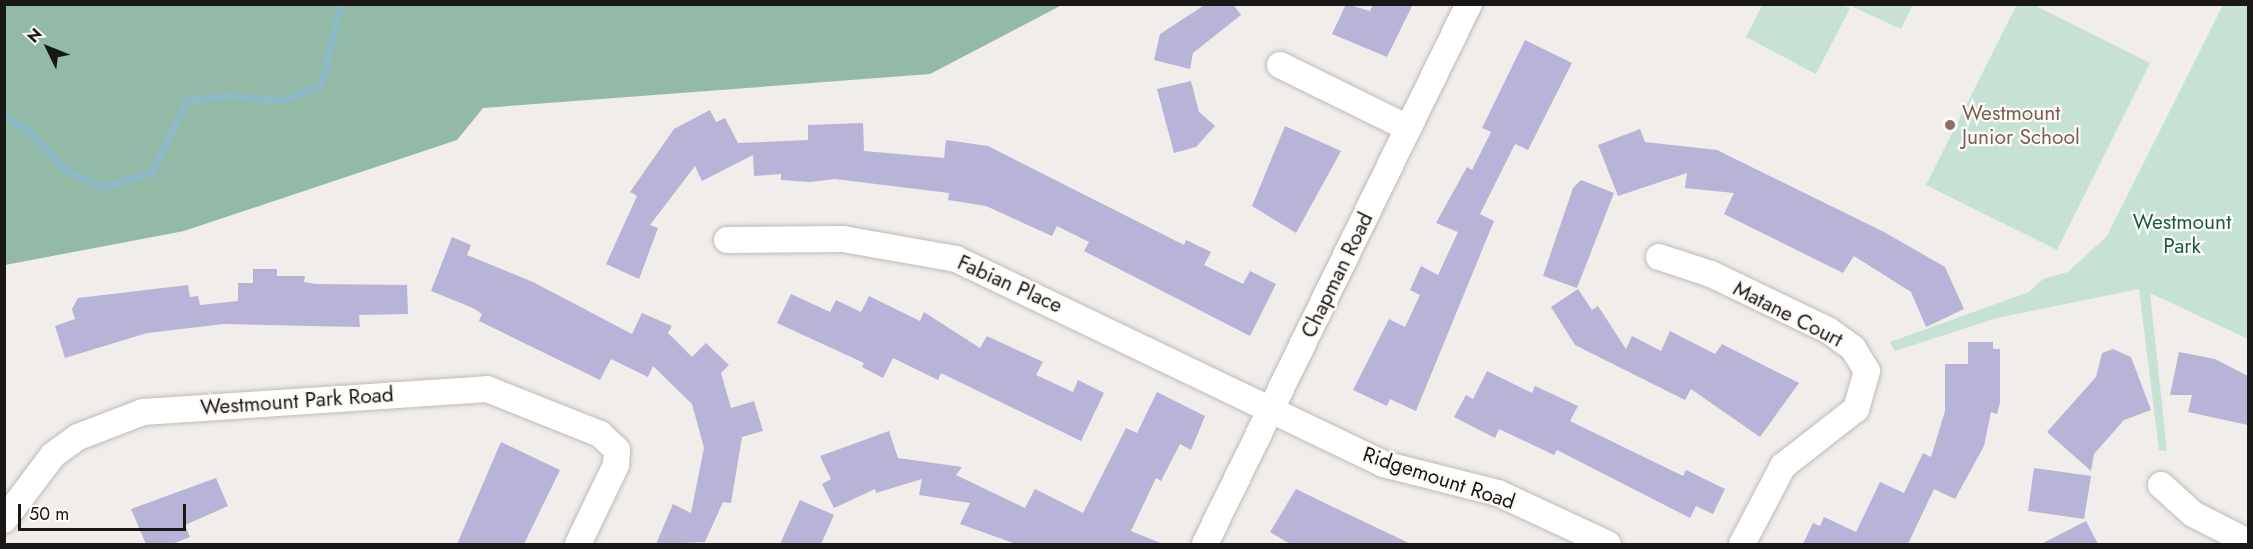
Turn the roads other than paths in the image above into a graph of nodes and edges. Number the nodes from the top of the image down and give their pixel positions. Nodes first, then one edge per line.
1 (1469, 4) edge
2 (1280, 64) dead end
3 (1408, 128) junction
4 (727, 240) dead end
5 (1659, 257) dead end
6 (1272, 409) junction
7 (2161, 485) dead end
8 (4, 520) edge
9 (2248, 542) edge
10 (578, 544) edge
11 (1205, 544) edge
12 (1608, 544) edge
13 (1742, 544) edge

1 - 3 street, Chapman Road
2 - 3 street
3 - 6 street, Chapman Road
4 - 6 street, Fabian Place
5 - 13 street, Matane Court
6 - 11 street, Chapman Road
6 - 12 street, Ridgemount Road
7 - 9 street
8 - 10 street, Westmount Park Road

